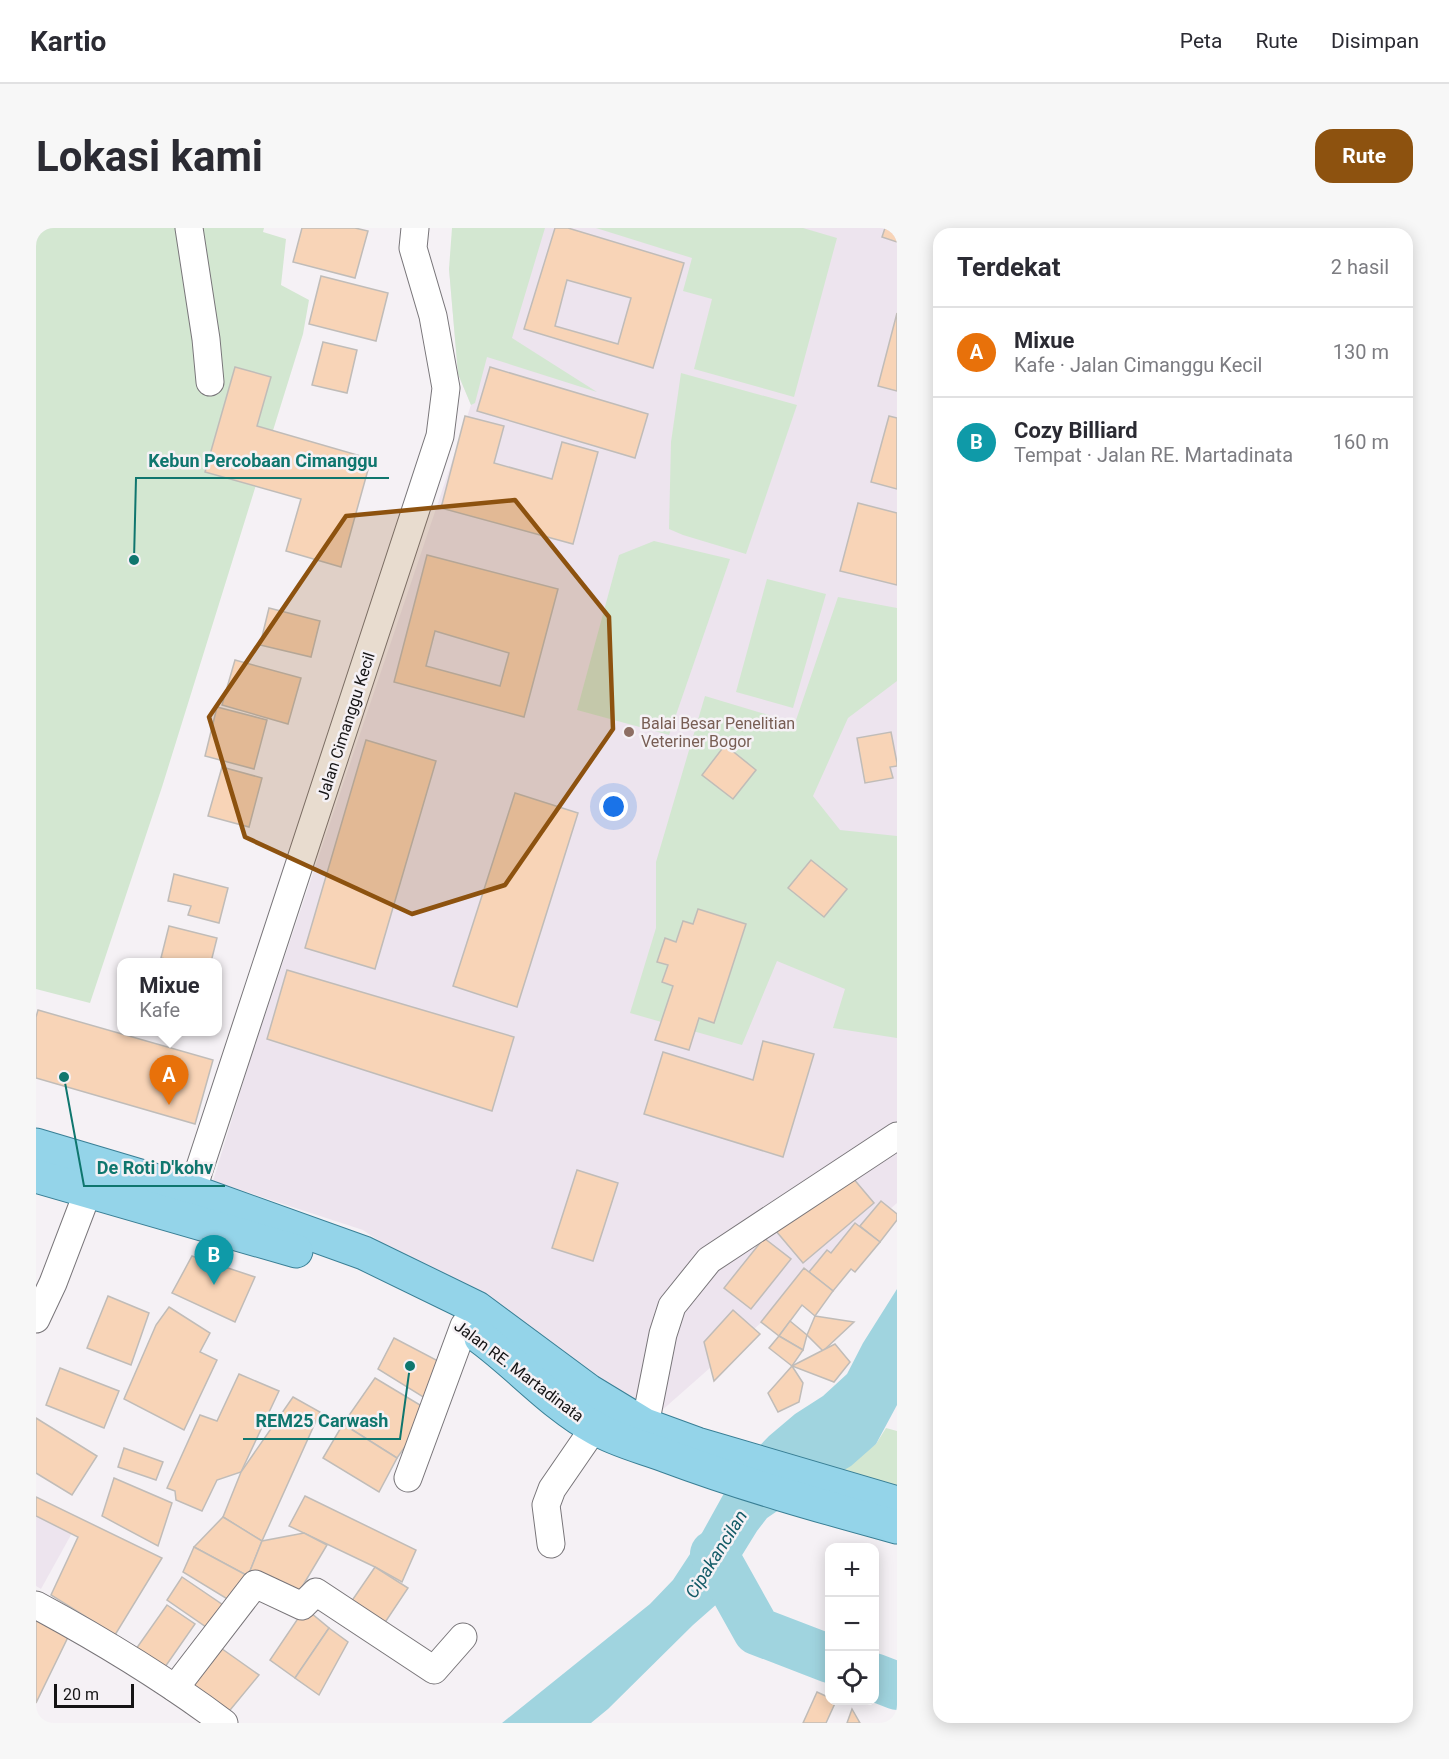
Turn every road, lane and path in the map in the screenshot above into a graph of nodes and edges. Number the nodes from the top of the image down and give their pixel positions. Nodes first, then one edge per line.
1 (189, 228) edge
2 (415, 228) edge
3 (210, 381) dead end
4 (897, 1136) edge
5 (36, 1145) edge
6 (36, 1176) edge
7 (93, 1178) junction
8 (189, 1205) junction
9 (470, 1317) junction
10 (36, 1319) edge
11 (645, 1425) junction
12 (594, 1428) junction
13 (698, 1456) junction
14 (408, 1478) dead end
15 (884, 1511) edge
16 (551, 1544) dead end
17 (36, 1605) edge
18 (463, 1636) dead end
19 (175, 1688) junction
20 (224, 1723) edge

1 - 3 street
2 - 8 street, Jalan Cimanggu Kecil
4 - 11 street
5 - 7 main road, Jalan RE. Martadinata
6 - 7 main road, Jalan RE. Martadinata
7 - 8 main road, Jalan RE. Martadinata
7 - 10 street
8 - 9 main road, Jalan RE. Martadinata
9 - 11 main road
9 - 12 main road, Jalan RE. Martadinata
9 - 14 street
11 - 13 main road
12 - 13 main road, Jalan RE. Martadinata
12 - 16 street
13 - 15 main road, Jalan RE. Martadinata
17 - 19 street
18 - 19 street
19 - 20 street

